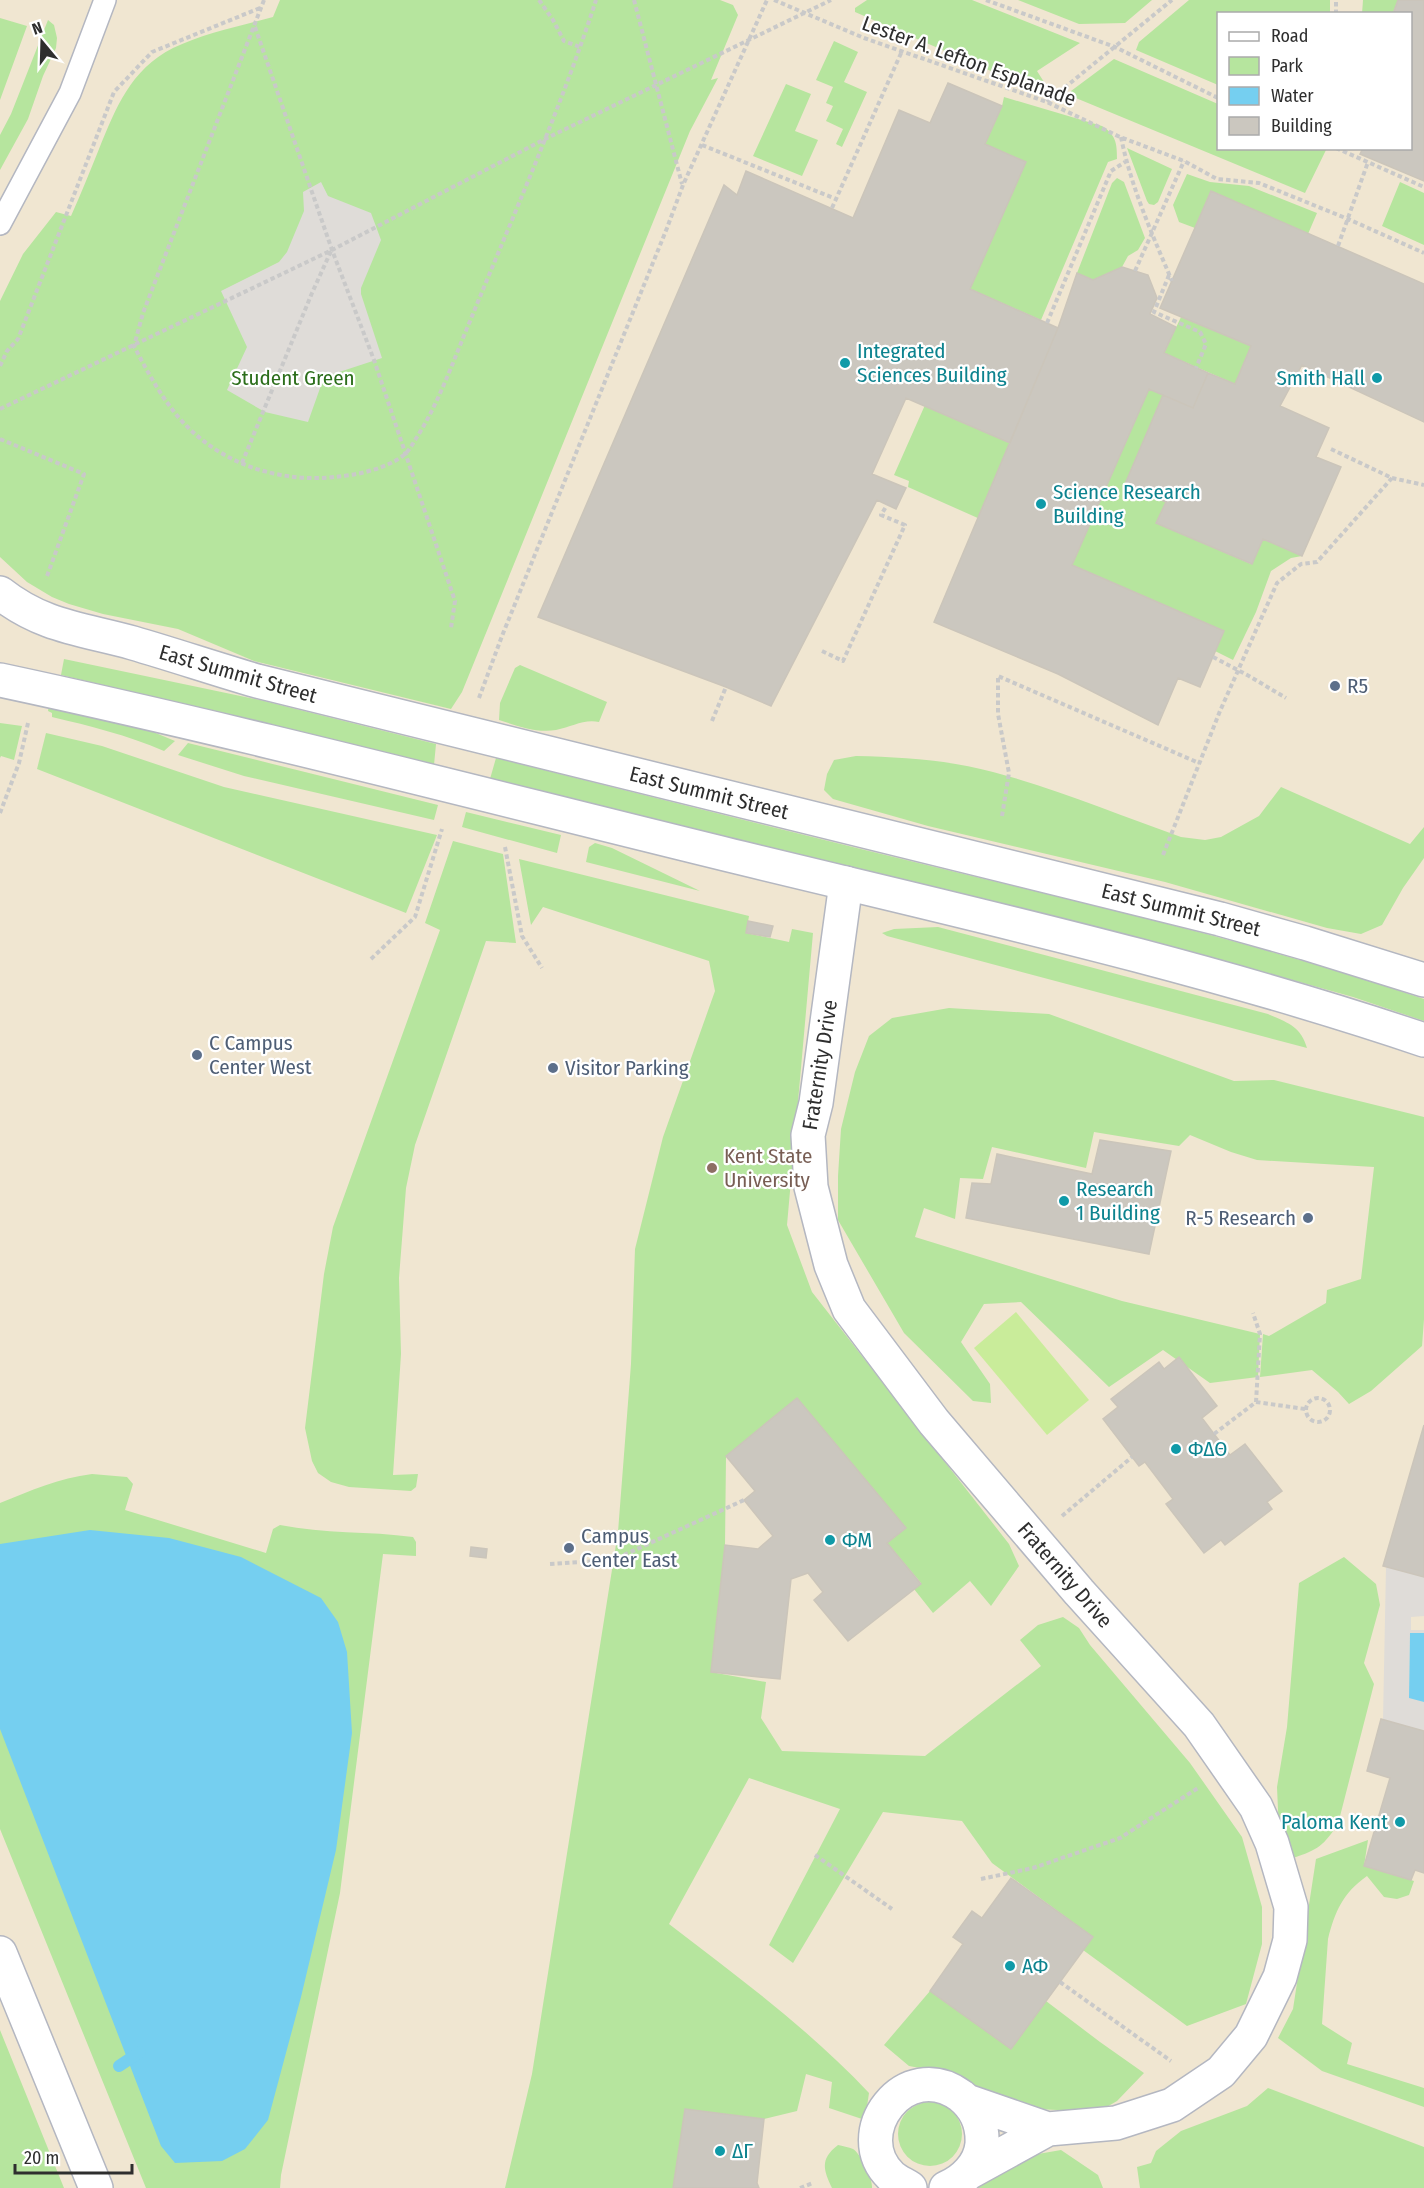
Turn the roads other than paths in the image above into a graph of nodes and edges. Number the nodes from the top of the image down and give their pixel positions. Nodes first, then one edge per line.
1 (105, 0) edge
2 (0, 224) edge
3 (0, 575) edge
4 (0, 593) edge
5 (32, 616) junction
6 (0, 680) edge
7 (846, 883) junction
8 (1424, 981) edge
9 (1424, 1040) edge
10 (0, 1953) edge
11 (967, 2101) junction
12 (1048, 2129) junction
13 (958, 2180) edge
14 (96, 2188) edge
15 (910, 2188) edge

1 - 2 lane
3 - 5 main road
4 - 5 main road, East Summit Street
5 - 8 main road, East Summit Street
6 - 7 main road
7 - 9 main road
7 - 12 main road, Fraternity Drive
10 - 14 main road
11 - 12 main road
11 - 13 main road
11 - 15 main road
12 - 13 main road

